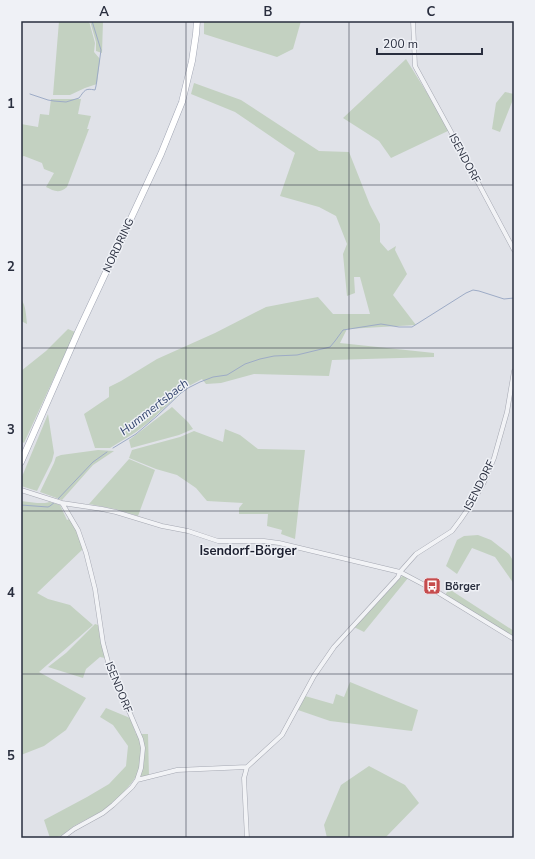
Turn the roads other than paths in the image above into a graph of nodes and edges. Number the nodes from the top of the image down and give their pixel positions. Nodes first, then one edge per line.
1 (197, 21) edge
2 (413, 21) edge
3 (514, 250) edge
4 (514, 371) edge
5 (21, 462) edge
6 (21, 490) edge
7 (61, 503) junction
8 (400, 572) junction
9 (514, 639) edge
10 (247, 767) junction
11 (136, 780) junction
12 (62, 838) edge
13 (247, 838) edge

1 - 5 main road, NORDRING
2 - 3 street, ISENDORF
4 - 8 street, ISENDORF
6 - 7 street
7 - 8 street
7 - 11 street, ISENDORF
8 - 9 street
8 - 10 street, ISENDORF
10 - 11 street
10 - 13 street
11 - 12 street, ISENDORF

